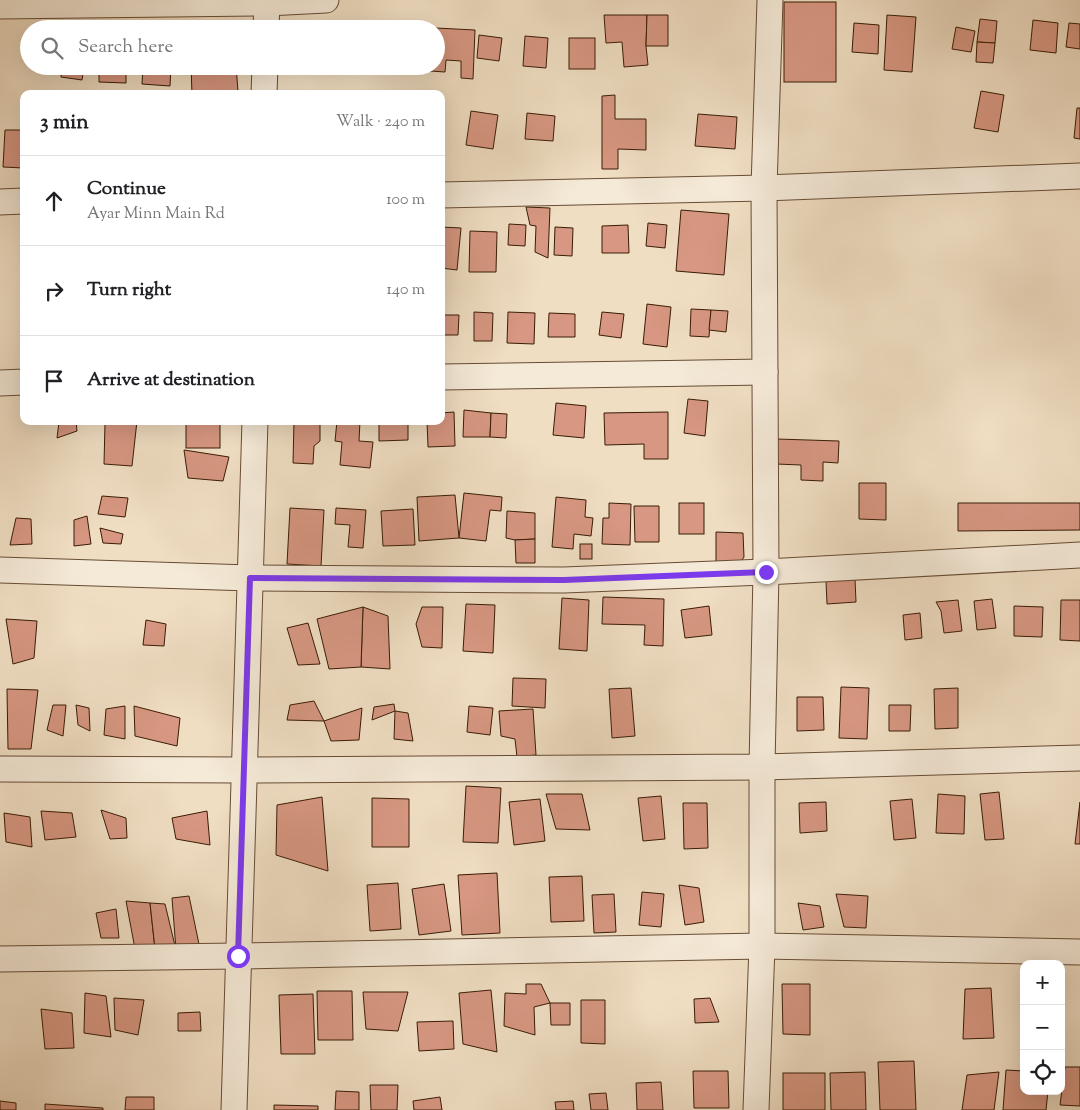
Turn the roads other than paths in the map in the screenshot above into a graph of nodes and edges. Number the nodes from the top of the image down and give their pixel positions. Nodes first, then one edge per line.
1 (326, 0) edge
2 (770, 0) edge
3 (267, 1) edge
4 (0, 6) edge
5 (266, 20) edge
6 (265, 75) edge
7 (264, 90) edge
8 (1080, 176) edge
9 (764, 188) junction
10 (445, 195) edge
11 (20, 201) edge
12 (0, 202) edge
13 (764, 372) junction
14 (445, 377) edge
15 (20, 382) edge
16 (0, 383) edge
17 (255, 425) edge
18 (1080, 555) edge
19 (0, 570) edge
20 (766, 572) junction
21 (250, 578) junction
22 (1080, 758) edge
23 (762, 767) junction
24 (0, 769) edge
25 (244, 770) junction
26 (762, 946) junction
27 (1080, 952) edge
28 (238, 956) junction
29 (0, 959) edge
30 (234, 1110) edge
31 (756, 1110) edge

1 - 3 street
2 - 9 street
3 - 4 street
3 - 5 street
6 - 7 street
8 - 9 street
9 - 10 street
9 - 13 street
11 - 12 street
13 - 14 street
13 - 20 street
15 - 16 street
17 - 21 street
18 - 20 street
19 - 21 street
20 - 21 street
20 - 23 street
21 - 25 street
22 - 23 street
23 - 25 street
23 - 26 street
24 - 25 street
25 - 28 street
26 - 27 street
26 - 28 street
26 - 31 street
28 - 29 street
28 - 30 street

